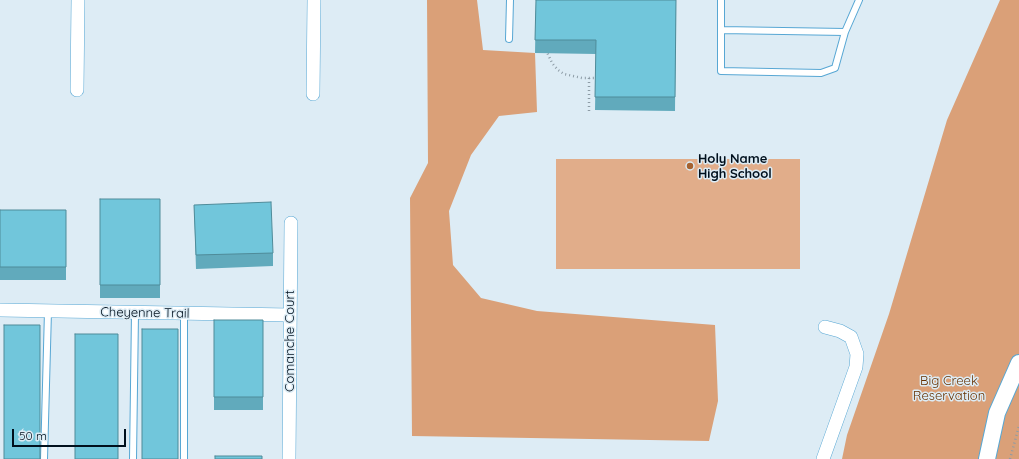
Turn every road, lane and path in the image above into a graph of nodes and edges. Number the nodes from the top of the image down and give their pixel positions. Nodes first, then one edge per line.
1 (78, 0) edge
2 (314, 0) edge
3 (510, 0) edge
4 (721, 0) edge
5 (859, 0) edge
6 (721, 30) junction
7 (845, 32) junction
8 (509, 39) dead end
9 (545, 46) edge
10 (589, 78) junction
11 (597, 78) edge
12 (77, 90) dead end
13 (313, 94) dead end
14 (589, 110) dead end
15 (291, 224) dead end
16 (0, 310) edge
17 (48, 311) junction
18 (135, 313) junction
19 (184, 313) junction
20 (290, 315) junction
21 (825, 327) dead end
22 (1019, 363) edge
23 (1019, 426) edge
24 (44, 459) edge
25 (133, 459) edge
26 (184, 459) edge
27 (289, 459) edge
28 (823, 459) edge
29 (987, 459) edge
30 (1010, 459) edge

1 - 12 street
2 - 13 street
3 - 8 lane
4 - 6 lane
5 - 7 lane
6 - 7 lane
6 - 7 lane
9 - 10 path
10 - 11 path
10 - 14 path
15 - 20 street, Comanche Court
16 - 17 street, Cheyenne Trail
17 - 18 street, Cheyenne Trail
17 - 24 lane
18 - 19 street, Cheyenne Trail
18 - 25 lane
19 - 20 street, Cheyenne Trail
19 - 26 lane
20 - 27 street, Comanche Court
21 - 28 street
22 - 29 street
23 - 30 path

